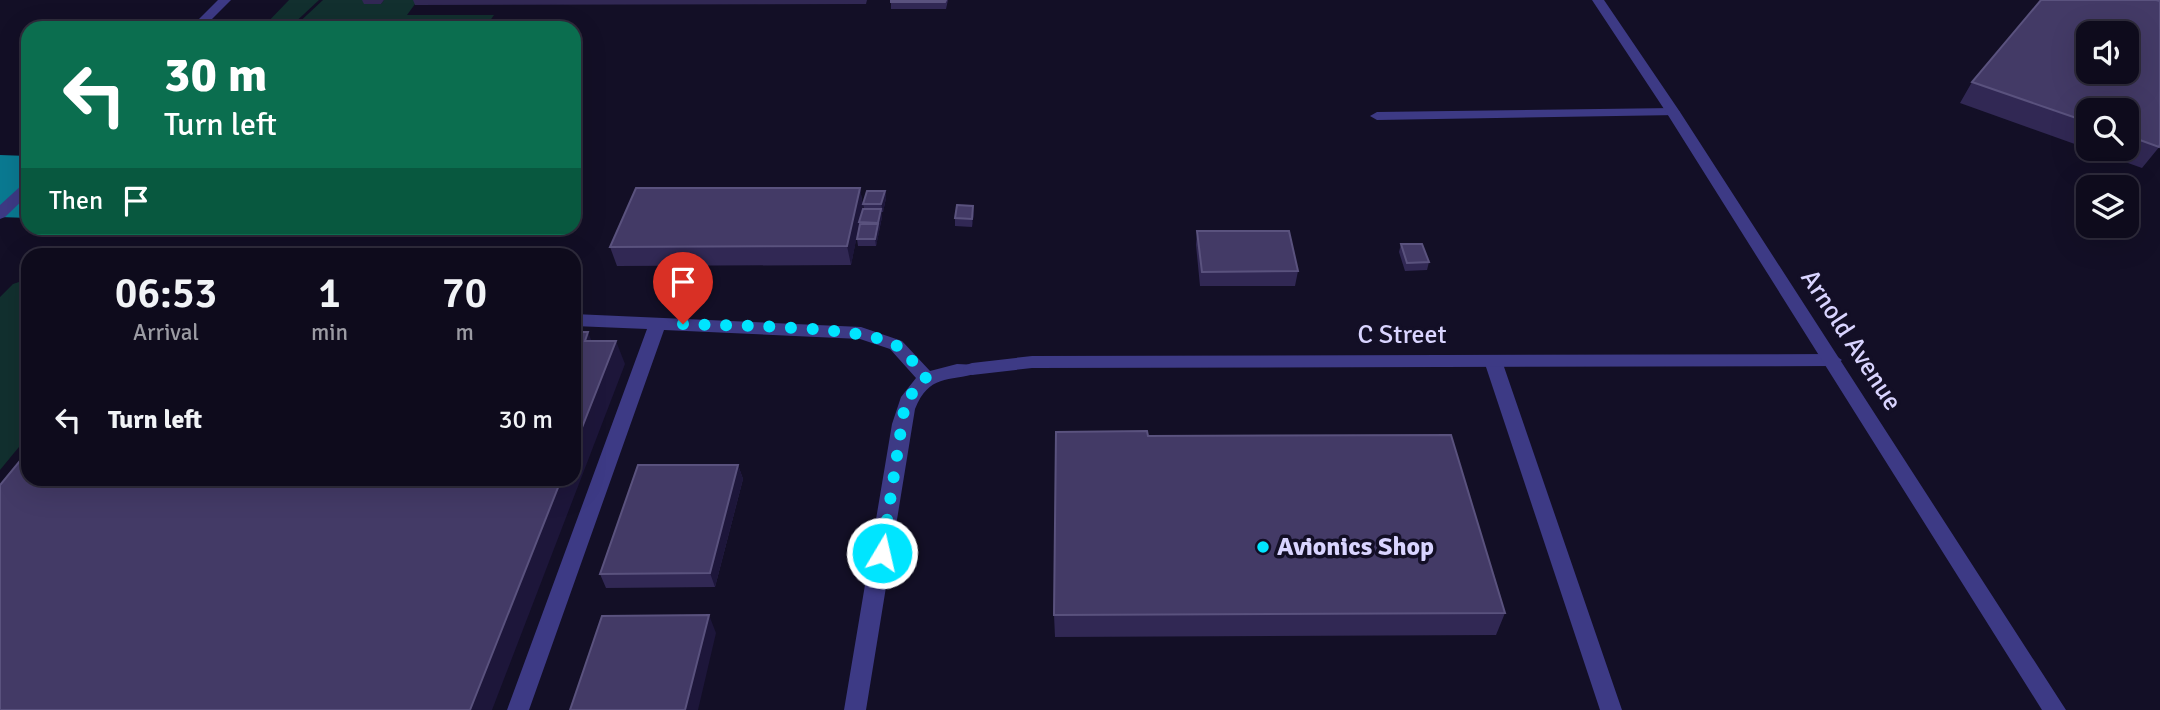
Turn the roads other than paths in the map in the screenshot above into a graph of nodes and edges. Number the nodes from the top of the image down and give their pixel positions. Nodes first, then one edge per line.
1 (225, 0) edge
2 (1598, 0) edge
3 (203, 21) edge
4 (1673, 112) junction
5 (1377, 116) dead end
6 (21, 194) edge
7 (0, 214) edge
8 (581, 320) edge
9 (658, 323) junction
10 (1833, 360) junction
11 (1493, 361) junction
12 (926, 378) junction
13 (519, 710) edge
14 (855, 710) edge
15 (1611, 710) edge
16 (2055, 710) edge

1 - 3 street
2 - 4 street, Arnold Avenue
4 - 5 street
4 - 10 street, Arnold Avenue
6 - 7 street
8 - 9 street
9 - 12 street
9 - 13 street
10 - 11 street, C Street
10 - 16 street, Arnold Avenue
11 - 12 street, C Street
11 - 15 street
12 - 14 street

